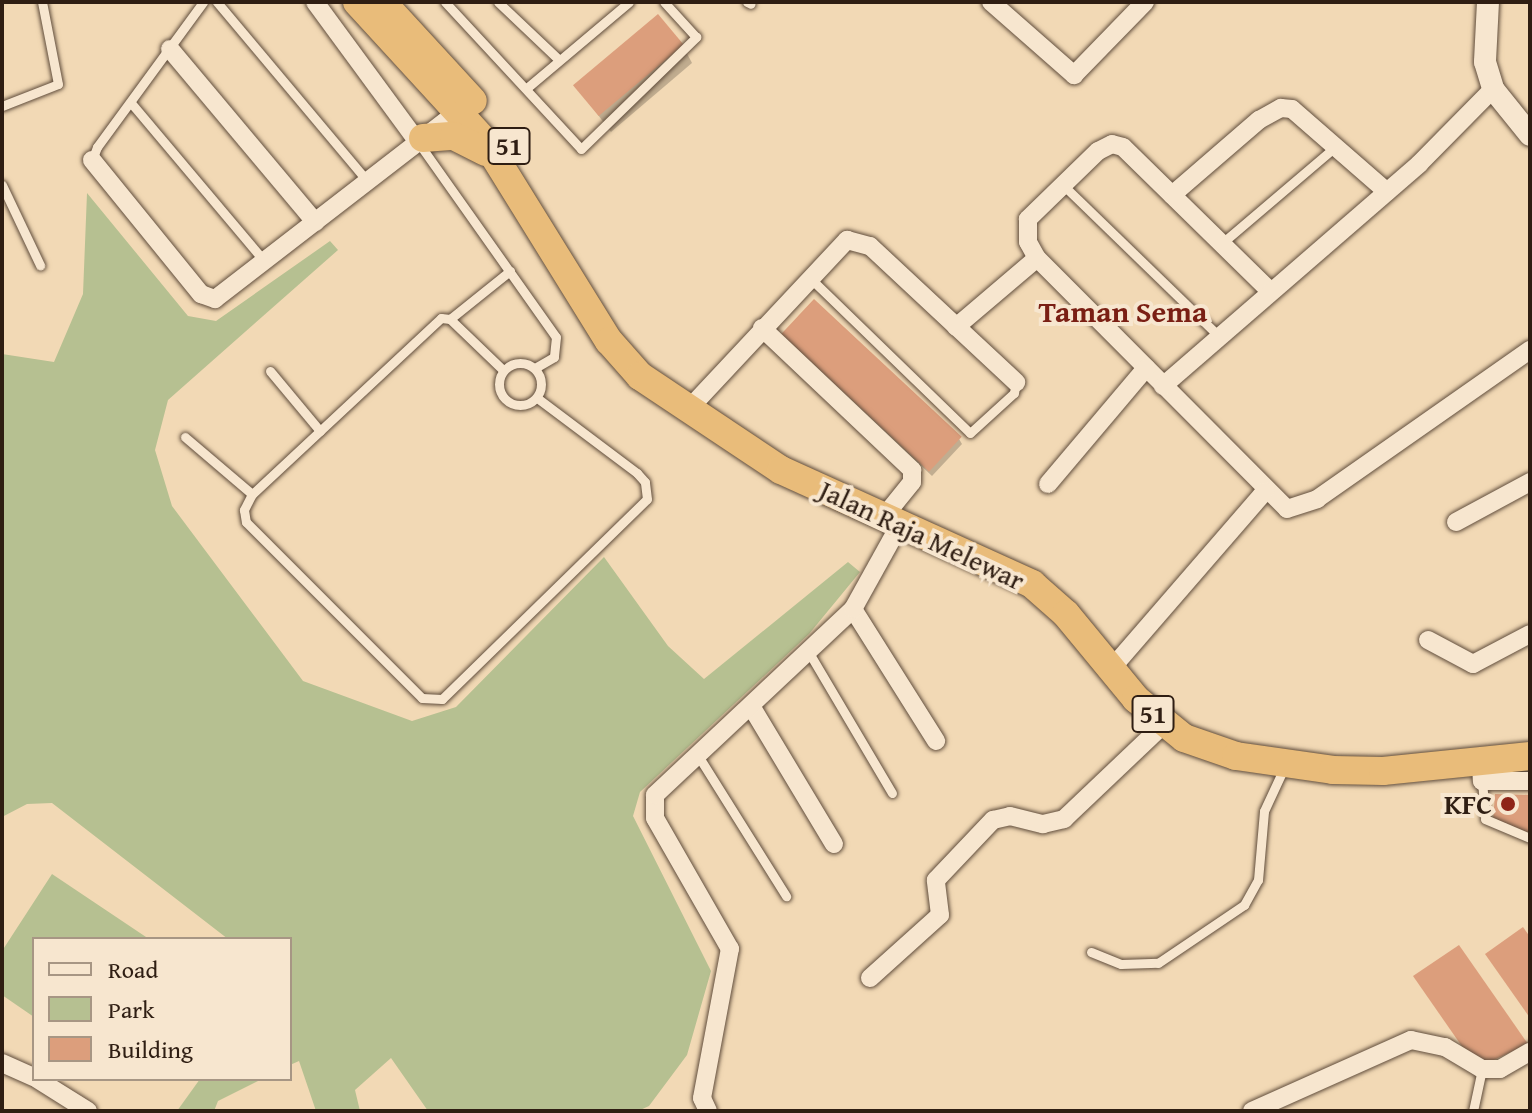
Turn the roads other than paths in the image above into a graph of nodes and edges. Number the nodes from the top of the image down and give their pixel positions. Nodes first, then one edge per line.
1 (42, 2) edge
2 (203, 2) edge
3 (217, 2) edge
4 (315, 2) edge
5 (357, 2) edge
6 (382, 2) edge
7 (498, 2) edge
8 (629, 2) edge
9 (664, 2) edge
10 (991, 2) edge
11 (1145, 2) edge
12 (1488, 2) edge
13 (450, 4) edge
14 (170, 49) junction
15 (422, 57) junction
16 (558, 59) junction
17 (528, 87) junction
18 (1493, 89) junction
19 (132, 104) junction
20 (2, 106) edge
21 (458, 111) junction
22 (1530, 135) edge
23 (420, 140) junction
24 (1336, 146) junction
25 (92, 160) joint
26 (367, 181) junction
27 (1062, 184) junction
28 (2, 185) edge
29 (517, 188) junction
30 (1387, 192) junction
31 (1172, 195) junction
32 (315, 222) junction
33 (1221, 244) junction
34 (1037, 258) junction
35 (264, 261) junction
36 (40, 265) dead end
37 (510, 271) junction
38 (809, 277) junction
39 (1269, 290) junction
40 (595, 316) junction
41 (450, 319) junction
42 (956, 327) junction
43 (762, 328) junction
44 (1218, 335) junction
45 (1530, 350) edge
46 (535, 368) junction
47 (1146, 368) junction
48 (503, 370) junction
49 (270, 371) dead end
50 (1016, 382) joint
51 (1163, 386) junction
52 (537, 398) junction
53 (686, 412) junction
54 (320, 431) junction
55 (185, 437) dead end
56 (1530, 482) edge
57 (1048, 484) dead end
58 (1265, 491) junction
59 (252, 494) junction
60 (1456, 522) dead end
61 (891, 523) junction
62 (853, 609) junction
63 (1530, 634) edge
64 (1428, 640) dead end
65 (808, 651) junction
66 (1111, 669) junction
67 (751, 706) junction
68 (1164, 724) junction
69 (936, 741) dead end
70 (697, 754) junction
71 (1530, 756) edge
72 (1285, 765) junction
73 (1482, 772) junction
74 (1530, 781) edge
75 (892, 793) dead end
76 (1530, 838) edge
77 (834, 844) dead end
78 (786, 896) dead end
79 (1091, 952) dead end
80 (870, 978) dead end
81 (1530, 1052) edge
82 (2, 1063) edge
83 (1482, 1069) junction
84 (32, 1076) edge
85 (41, 1081) edge
86 (88, 1111) edge
87 (708, 1111) edge
88 (1252, 1111) edge
89 (1473, 1111) edge

1 - 20 lane
2 - 14 lane
3 - 26 lane
4 - 23 street
5 - 15 highway, Jalan Raja Melewar / 51
6 - 15 highway, Jalan Raja Melewar / 51
7 - 16 lane
8 - 16 lane
9 - 17 lane
10 - 11 street
12 - 18 street
13 - 17 lane
14 - 19 lane
14 - 32 street
15 - 21 highway, Jalan Raja Melewar / 51
15 - 23 highway
15 - 40 highway, Jalan Raja Melewar / 51
16 - 17 lane
18 - 22 street
18 - 30 street
19 - 25 lane
19 - 35 lane
21 - 23 street
21 - 29 highway, Jalan Raja Melewar / 51
23 - 26 street
23 - 29 highway
23 - 37 lane
24 - 30 street
24 - 31 street
24 - 33 lane
25 - 35 street
26 - 32 street
27 - 31 street
27 - 34 street
27 - 44 lane
28 - 36 lane
29 - 40 highway, Jalan Raja Melewar / 51
30 - 39 street
31 - 33 street
32 - 35 street
33 - 39 street
34 - 42 street
34 - 47 street
37 - 41 lane
37 - 46 lane
38 - 42 street
38 - 43 street
38 - 50 lane
39 - 44 street
40 - 53 highway, Jalan Raja Melewar / 51
41 - 48 lane
41 - 54 lane
42 - 50 street
43 - 53 street
43 - 61 street
44 - 51 street
45 - 58 street
46 - 48 lane
46 - 52 lane
47 - 51 street
47 - 57 street
48 - 52 lane
49 - 54 lane
51 - 58 street
52 - 59 lane
53 - 61 highway, Jalan Raja Melewar / 51
54 - 59 lane
55 - 59 lane
56 - 60 street
58 - 66 street
61 - 62 street
61 - 66 highway, Jalan Raja Melewar / 51
62 - 65 street
62 - 69 street
63 - 64 street
65 - 67 street
65 - 75 lane
66 - 68 highway, Jalan Raja Melewar / 51
67 - 70 street
67 - 77 street
68 - 72 highway, Jalan Raja Melewar / 51
68 - 80 street
70 - 78 lane
70 - 87 street
71 - 73 highway, Jalan Raja Melewar / 51
72 - 73 highway, Jalan Raja Melewar / 51
72 - 79 lane
73 - 74 street
73 - 76 lane
81 - 83 street
82 - 84 street
83 - 88 street
83 - 89 lane
85 - 86 street

